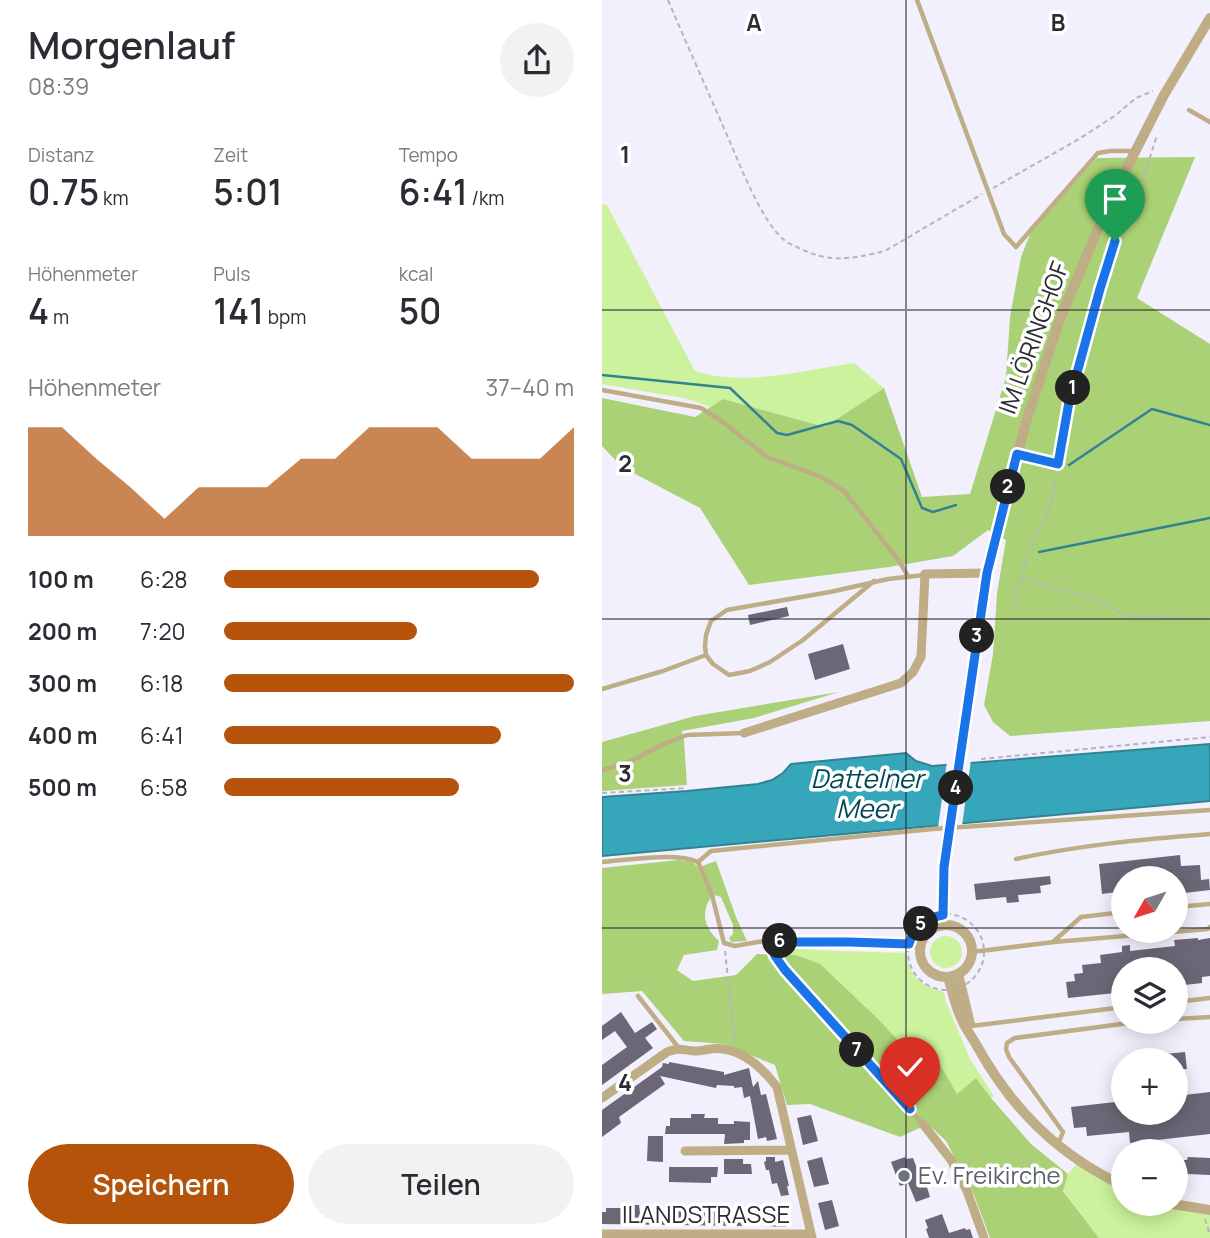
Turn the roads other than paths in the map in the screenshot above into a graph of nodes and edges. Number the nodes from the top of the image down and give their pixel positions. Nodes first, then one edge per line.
1 (917, 0) edge
2 (1210, 18) edge
3 (1189, 110) dead end
4 (1210, 122) edge
5 (1135, 151) junction
6 (602, 390) edge
7 (987, 573) junction
8 (925, 575) junction
9 (908, 576) junction
10 (874, 581) junction
11 (706, 655) junction
12 (602, 689) edge
13 (744, 733) joint
14 (602, 770) edge
15 (1210, 810) edge
16 (1210, 834) edge
17 (1016, 859) dead end
18 (602, 862) edge
19 (698, 862) junction
20 (1210, 904) edge
21 (1188, 906) edge
22 (1111, 913) edge
23 (943, 920) junction
24 (1210, 927) edge
25 (1188, 930) edge
26 (1111, 938) edge
27 (769, 940) junction
28 (1054, 942) junction
29 (915, 945) junction
30 (972, 952) junction
31 (953, 975) junction
32 (957, 988) junction
33 (638, 996) dead end
34 (1210, 998) edge
35 (1188, 1001) edge
36 (1111, 1008) edge
37 (1210, 1017) edge
38 (1188, 1018) edge
39 (1111, 1025) edge
40 (971, 1026) junction
41 (977, 1047) junction
42 (678, 1048) junction
43 (602, 1098) edge
44 (923, 1124) joint
45 (1057, 1146) junction
46 (791, 1150) junction
47 (685, 1151) dead end
48 (1111, 1181) edge
49 (602, 1234) edge
50 (811, 1236) edge
51 (984, 1238) edge

1 - 5 lane
2 - 5 street, IM LÖRINGHOF
3 - 4 lane
5 - 7 street, IM LÖRINGHOF
6 - 9 lane
7 - 8 street
7 - 23 street, IM LÖRINGHOF
8 - 9 lane
8 - 13 street
9 - 10 lane
10 - 11 lane
10 - 11 lane
11 - 12 lane
13 - 14 lane
15 - 19 lane
16 - 17 lane
18 - 19 lane
19 - 27 lane
20 - 21 lane
22 - 28 lane
23 - 29 street
23 - 30 street
24 - 25 lane
26 - 28 lane
27 - 29 street
27 - 44 lane
28 - 30 lane
29 - 31 street
30 - 31 street
31 - 32 street
32 - 40 street
32 - 41 street
33 - 42 lane
34 - 35 lane
36 - 40 lane
37 - 38 lane
39 - 45 lane
40 - 41 street
41 - 45 street
42 - 43 street
42 - 46 street
44 - 51 street
45 - 48 street
46 - 47 street
46 - 50 street
49 - 50 street, ILANDSTRASSE

